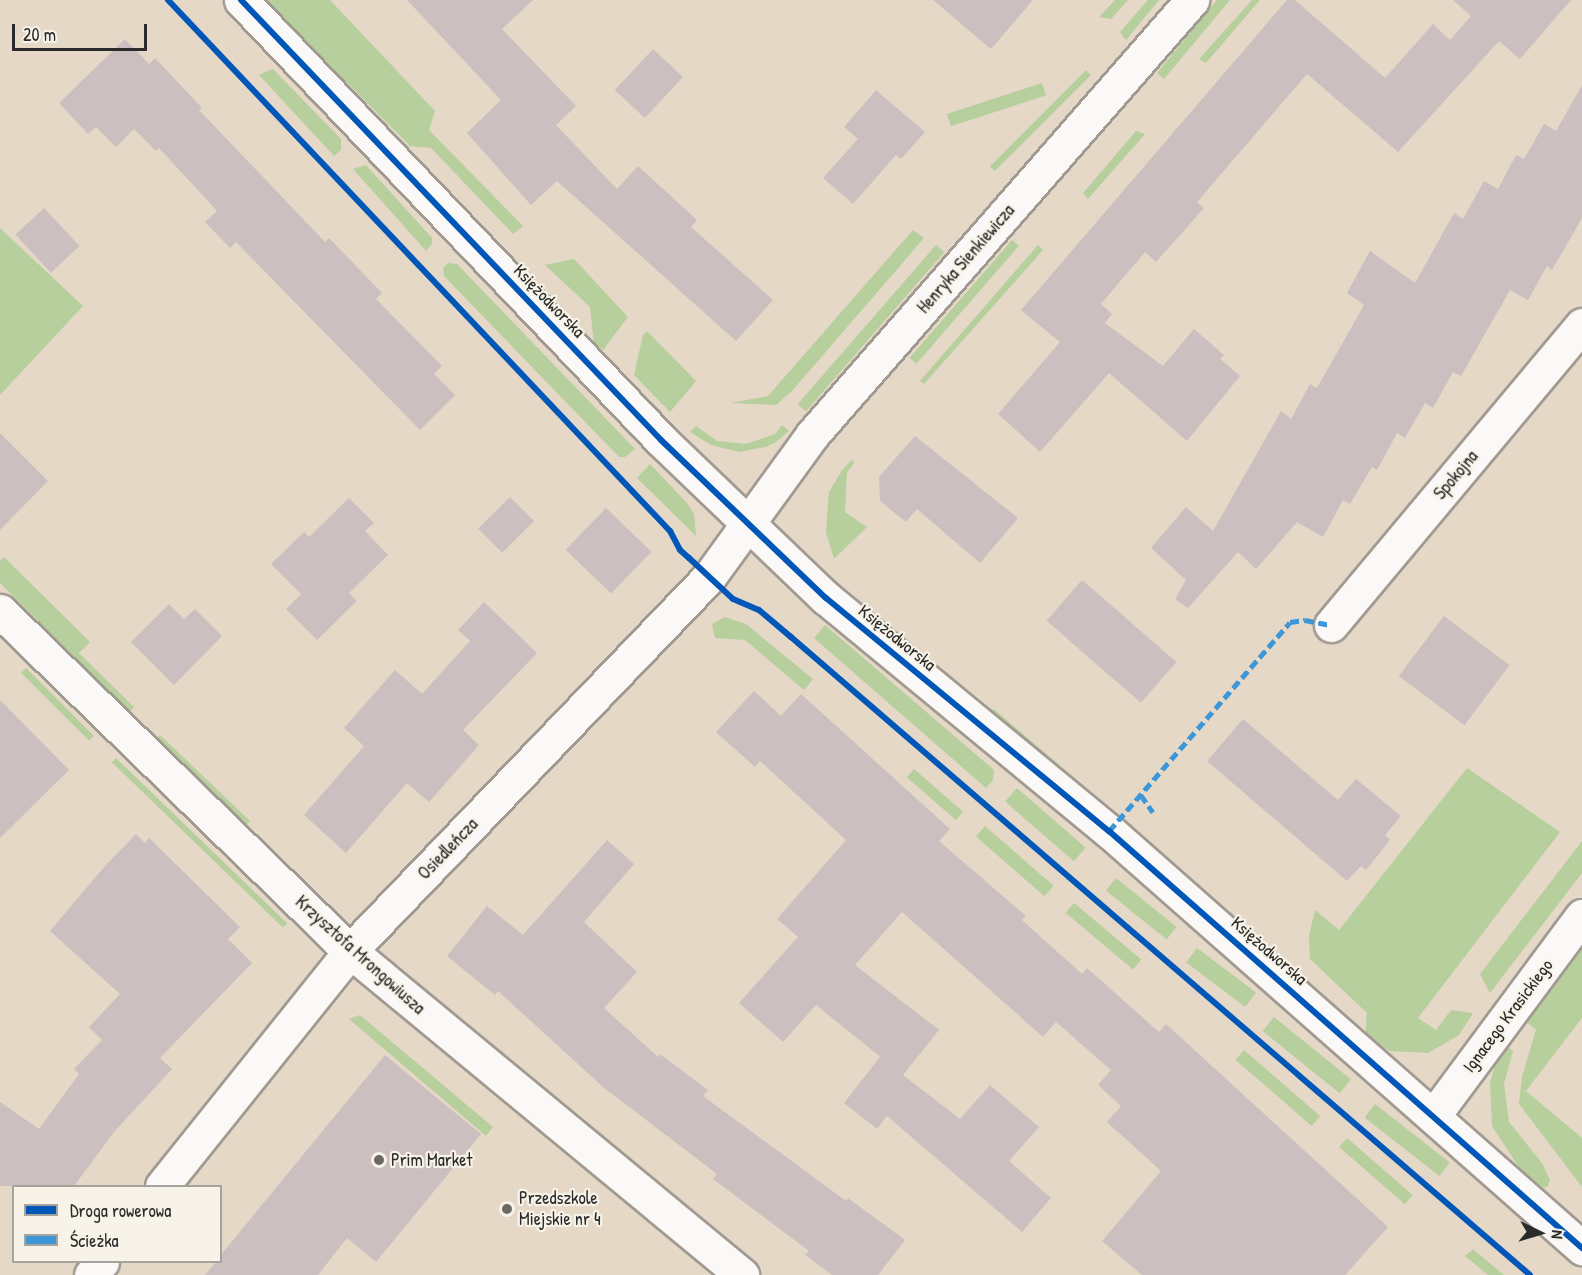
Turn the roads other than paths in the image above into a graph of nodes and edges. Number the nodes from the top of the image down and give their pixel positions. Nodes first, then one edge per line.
1 (241, 0) edge
2 (1192, 0) edge
3 (1582, 326) edge
4 (748, 525) junction
5 (0, 611) edge
6 (1331, 625) dead end
7 (1582, 916) edge
8 (350, 951) junction
9 (1434, 1115) junction
10 (163, 1185) edge
11 (1582, 1248) edge
12 (101, 1263) edge
13 (92, 1275) edge
14 (742, 1275) edge

1 - 4 street, Księżodworska
2 - 4 street, Henryka Sienkiewicza
3 - 6 street, Spokojna
4 - 8 street, Osiedleńcza
4 - 9 street, Księżodworska
5 - 8 street, Krzysztofa Mrongowiusza
7 - 9 street, Ignacego Krasickiego
8 - 10 street, Osiedleńcza
8 - 14 street, Krzysztofa Mrongowiusza
9 - 11 street, Księżodworska
12 - 13 street

